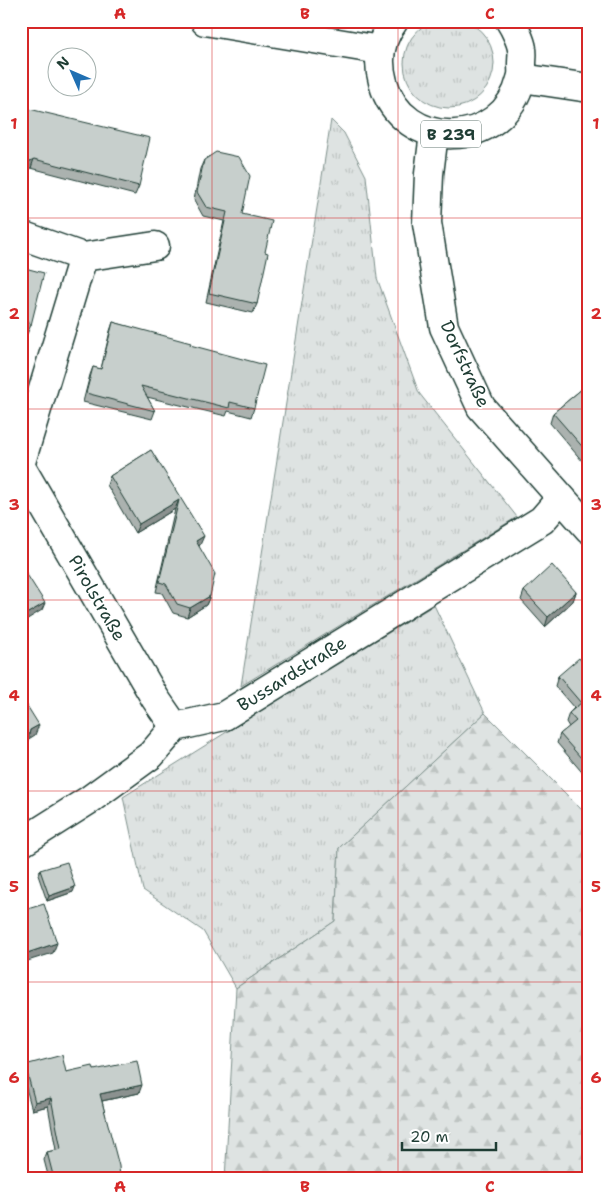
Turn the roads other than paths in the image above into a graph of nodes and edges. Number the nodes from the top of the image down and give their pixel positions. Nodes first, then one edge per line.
1 (205, 21) edge
2 (394, 21) edge
3 (510, 21) edge
4 (380, 50) junction
5 (522, 78) junction
6 (589, 88) edge
7 (434, 133) junction
8 (21, 235) edge
9 (155, 246) dead end
10 (83, 257) junction
11 (21, 462) edge
12 (21, 467) edge
13 (561, 498) junction
14 (589, 529) edge
15 (175, 727) junction
16 (21, 843) edge

1 - 4 street
2 - 4 street, B 239
3 - 5 street, B 239
4 - 7 street, B 239
5 - 6 street
5 - 7 street, B 239
7 - 13 street, Dorfstraße
8 - 10 street
9 - 10 street
10 - 11 street
12 - 15 street, Pirolstraße
13 - 14 street, Dorfstraße
13 - 15 street, Bussardstraße
15 - 16 street

